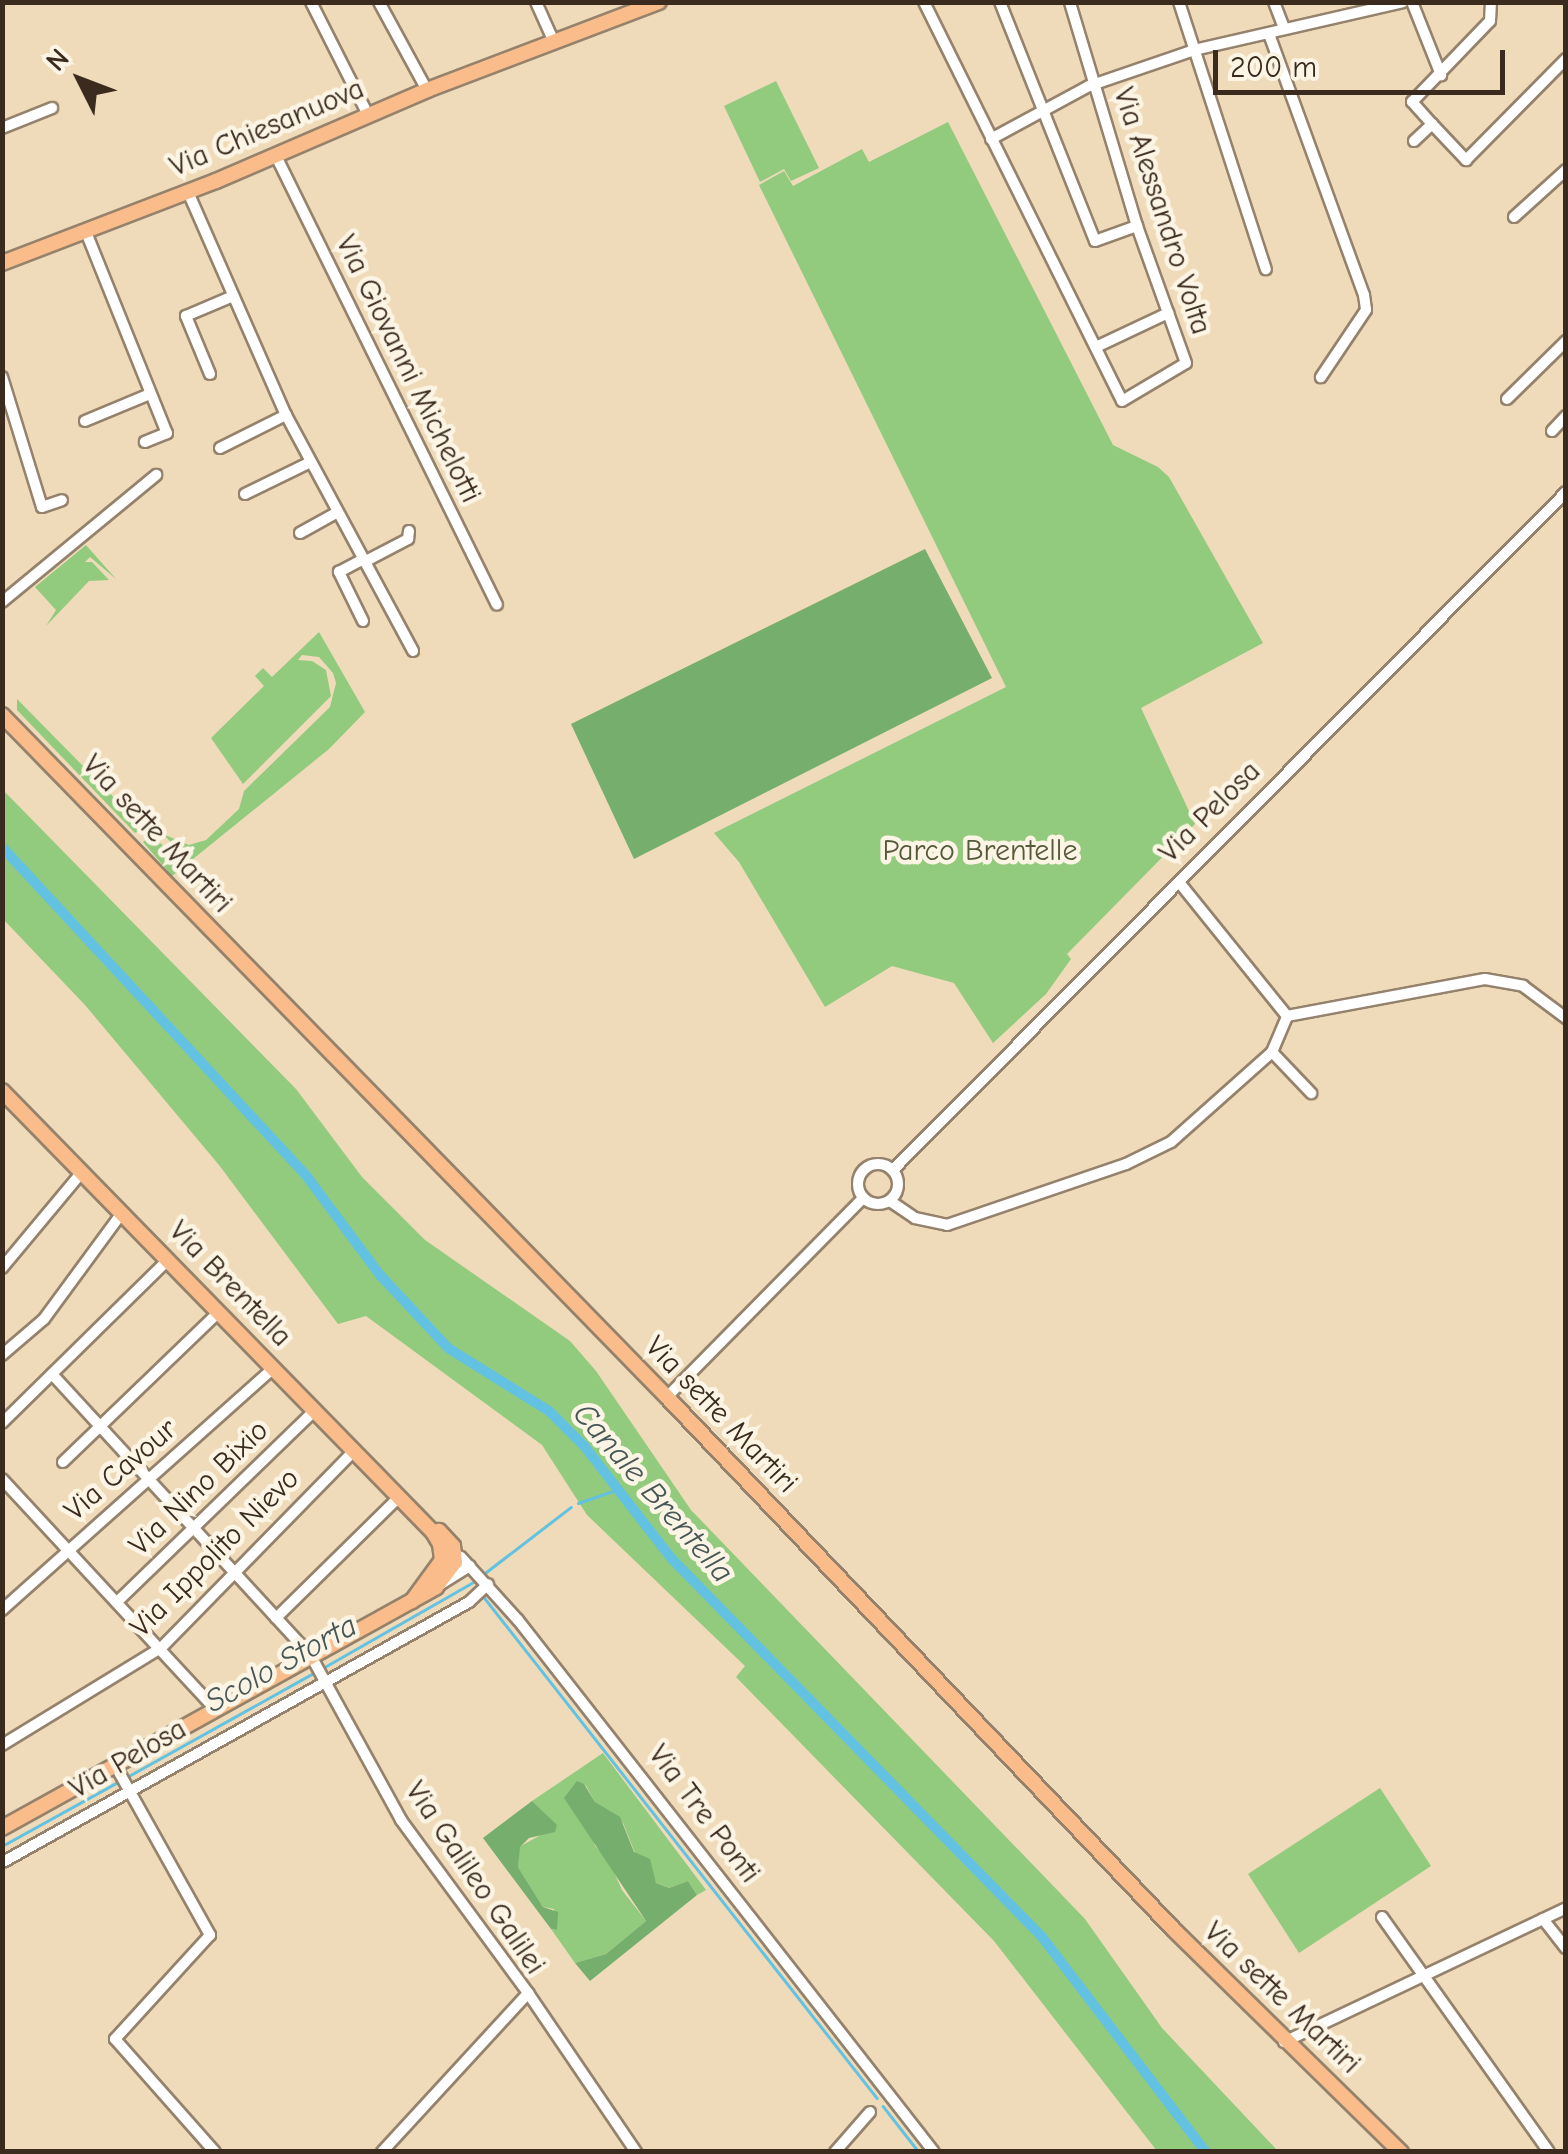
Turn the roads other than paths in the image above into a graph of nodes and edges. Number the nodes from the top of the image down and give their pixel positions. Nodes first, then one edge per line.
1 (310, 2) edge
2 (379, 2) edge
3 (536, 2) edge
4 (659, 2) edge
5 (924, 2) edge
6 (1000, 2) edge
7 (1070, 2) edge
8 (1179, 2) edge
9 (1274, 2) edge
10 (1403, 2) edge
11 (1412, 2) edge
12 (1491, 2) edge
13 (1284, 28) junction
14 (1269, 34) junction
15 (554, 42) junction
16 (1194, 50) junction
17 (1566, 58) edge
18 (1441, 75) junction
19 (1094, 84) junction
20 (427, 90) junction
21 (52, 108) dead end
22 (1044, 111) junction
23 (368, 115) junction
24 (1432, 124) junction
25 (2, 128) edge
26 (991, 139) junction
27 (1414, 141) dead end
28 (276, 156) junction
29 (1566, 170) edge
30 (188, 192) junction
31 (1514, 218) dead end
32 (1138, 226) junction
33 (86, 232) junction
34 (2, 264) edge
35 (1266, 269) dead end
36 (231, 297) junction
37 (1168, 312) junction
38 (1566, 341) edge
39 (1096, 346) junction
40 (210, 374) dead end
41 (1321, 377) dead end
42 (2, 378) edge
43 (150, 394) junction
44 (1507, 399) dead end
45 (286, 415) junction
46 (1566, 416) edge
47 (85, 421) dead end
48 (1552, 431) dead end
49 (145, 442) dead end
50 (220, 448) dead end
51 (311, 462) junction
52 (156, 476) dead end
53 (1566, 492) edge
54 (244, 494) dead end
55 (62, 500) dead end
56 (338, 512) junction
57 (409, 531) dead end
58 (300, 533) dead end
59 (364, 560) junction
60 (2, 602) edge
61 (497, 605) dead end
62 (363, 621) dead end
63 (413, 651) dead end
64 (2, 715) edge
65 (1179, 882) junction
66 (1287, 1016) junction
67 (1566, 1018) edge
68 (1272, 1052) junction
69 (2, 1091) edge
70 (1311, 1093) dead end
71 (893, 1170) junction
72 (82, 1172) junction
73 (863, 1198) junction
74 (890, 1201) junction
75 (122, 1212) junction
76 (168, 1260) junction
77 (2, 1268) edge
78 (219, 1312) junction
79 (2, 1355) edge
80 (274, 1368) junction
81 (52, 1374) junction
82 (668, 1397) junction
83 (315, 1410) junction
84 (2, 1423) edge
85 (102, 1425) junction
86 (354, 1450) junction
87 (62, 1462) dead end
88 (151, 1478) junction
89 (2, 1479) edge
90 (400, 1496) junction
91 (419, 1515) junction
92 (196, 1527) junction
93 (440, 1544) junction
94 (70, 1548) junction
95 (455, 1554) junction
96 (439, 1566) junction
97 (234, 1570) junction
98 (480, 1578) junction
99 (436, 1587) junction
100 (118, 1601) junction
101 (412, 1601) junction
102 (2, 1610) edge
103 (276, 1618) junction
104 (161, 1648) junction
105 (312, 1658) junction
106 (325, 1680) junction
107 (215, 1708) junction
108 (2, 1745) edge
109 (117, 1767) junction
110 (129, 1790) junction
111 (2, 1828) edge
112 (4, 1862) edge
113 (1566, 1908) edge
114 (1382, 1917) dead end
115 (1543, 1918) junction
116 (1566, 1948) edge
117 (1422, 1974) junction
118 (528, 1993) junction
119 (1284, 2042) junction
120 (870, 2112) dead end
121 (215, 2152) edge
122 (382, 2152) edge
123 (636, 2152) edge
124 (835, 2152) edge
125 (934, 2152) edge
126 (1401, 2152) edge
127 (1549, 2152) edge

1 - 23 street
2 - 20 street
3 - 15 street
4 - 15 main road, Via Chiesanuova
5 - 26 street
6 - 22 street
7 - 19 street, Via Alessandro Volta
8 - 16 street
9 - 13 street
10 - 13 street
11 - 18 street
12 - 18 street
13 - 14 street
14 - 16 street
14 - 41 street
15 - 20 main road, Via Chiesanuova
16 - 19 street
16 - 35 street
17 - 24 street
18 - 24 street
19 - 22 street
19 - 32 street, Via Alessandro Volta
20 - 23 main road, Via Chiesanuova
21 - 25 street
22 - 26 street
22 - 32 street
23 - 28 main road, Via Chiesanuova
24 - 27 street
26 - 39 street
28 - 30 main road, Via Chiesanuova
28 - 61 street, Via Giovanni Michelotti
29 - 31 street
30 - 33 main road, Via Chiesanuova
30 - 36 street
32 - 37 street, Via Alessandro Volta
33 - 34 main road, Via Chiesanuova
33 - 43 street
36 - 40 street
36 - 45 street
37 - 39 street
37 - 39 street, Via Alessandro Volta
38 - 44 street
42 - 55 street
43 - 47 street
43 - 49 street
45 - 50 street
45 - 51 street
46 - 48 street
51 - 54 street
51 - 56 street
52 - 60 street
53 - 65 street, Via Pelosa
56 - 58 street
56 - 59 street
57 - 59 street
59 - 62 street
59 - 63 street
64 - 82 main road, Via sette Martiri
65 - 66 street
65 - 71 street, Via Pelosa
66 - 67 street
66 - 68 street
68 - 70 street
68 - 74 street
69 - 72 main road, Via Brentella
71 - 73 street, Via Pelosa
71 - 74 street
72 - 75 main road, Via Brentella
72 - 77 street
73 - 74 street
73 - 82 street, Via Pelosa
75 - 76 main road, Via Brentella
75 - 79 street
76 - 78 main road, Via Brentella
76 - 81 street
78 - 80 main road, Via Brentella
78 - 85 street
80 - 83 main road, Via Brentella
80 - 88 street, Via Cavour
81 - 84 street
81 - 85 street, Via Galileo Galilei
82 - 119 main road, Via sette Martiri
83 - 86 main road, Via Brentella
83 - 92 street, Via Nino Bixio
85 - 87 street
85 - 88 street, Via Galileo Galilei
86 - 90 main road, Via Brentella
86 - 97 street, Via Ippolito Nievo
88 - 92 street, Via Galileo Galilei
88 - 94 street, Via Cavour
89 - 94 street
90 - 91 main road, Via Brentella
90 - 103 street
91 - 93 main road
91 - 95 main road
92 - 97 street, Via Galileo Galilei
92 - 100 street, Via Nino Bixio
93 - 95 street
93 - 96 main road
94 - 100 street
94 - 102 street, Via Cavour
95 - 96 street, Via Pelosa
95 - 98 street
95 - 99 main road, Via Pelosa
96 - 101 main road, Via Pelosa
97 - 103 street, Via Galileo Galilei
97 - 104 street, Via Ippolito Nievo
98 - 99 street, Via Pelosa
98 - 106 street, Via Pelosa
98 - 125 street, Via Tre Ponti
99 - 101 main road, Via Pelosa
100 - 104 street
101 - 105 main road, Via Pelosa
103 - 105 street, Via Galileo Galilei
104 - 107 street
104 - 108 street, Via Ippolito Nievo
105 - 106 street, Via Galileo Galilei
105 - 107 main road, Via Pelosa
106 - 110 street, Via Pelosa
106 - 118 street, Via Galileo Galilei
107 - 109 main road, Via Pelosa
109 - 110 street
109 - 111 main road, Via Pelosa
110 - 112 street, Via Pelosa
110 - 121 street
113 - 115 street
114 - 117 street
115 - 116 street
115 - 117 street
117 - 119 street
117 - 127 street
118 - 122 street, Via Galileo Galilei
118 - 123 street
119 - 126 main road, Via sette Martiri
120 - 124 street

